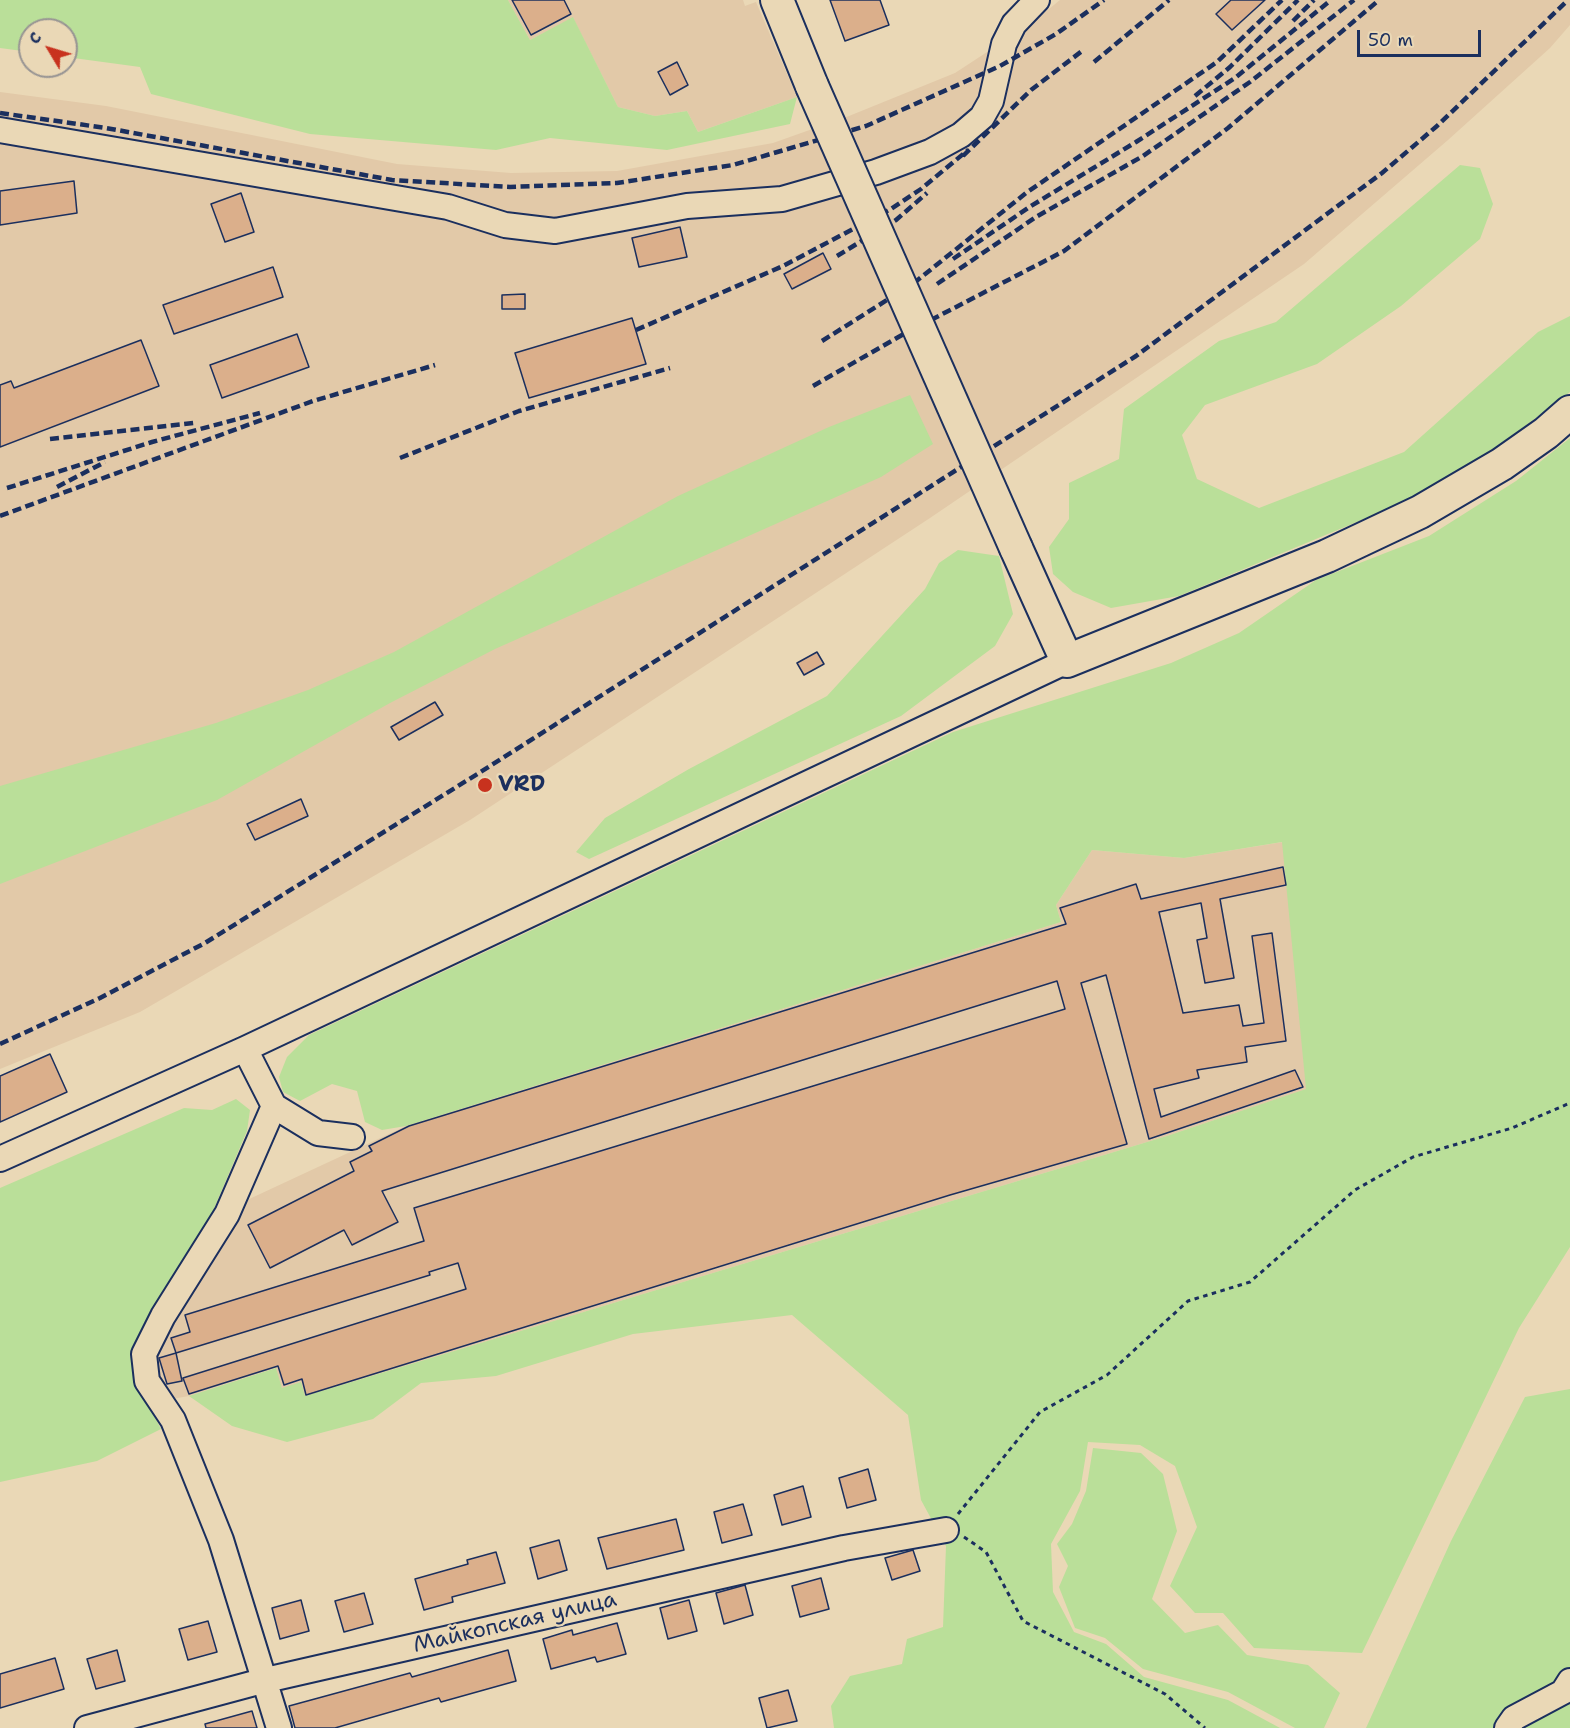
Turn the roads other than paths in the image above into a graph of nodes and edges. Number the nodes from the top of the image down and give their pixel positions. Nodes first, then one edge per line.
1 (777, 0) edge
2 (1037, 0) edge
3 (0, 130) edge
4 (1570, 412) edge
5 (1067, 661) junction
6 (245, 1049) junction
7 (274, 1106) junction
8 (352, 1137) dead end
9 (0, 1159) edge
10 (946, 1530) road end
11 (266, 1680) junction
12 (1570, 1681) edge
13 (87, 1728) edge
14 (279, 1728) edge
15 (1507, 1728) edge

1 - 5 main road, bridge
2 - 3 street
4 - 5 main road
5 - 6 street
6 - 7 street
6 - 9 street
7 - 8 street
7 - 11 street
10 - 11 street, Майкопская улица
11 - 13 street, Майкопская улица
11 - 14 street
12 - 15 street

